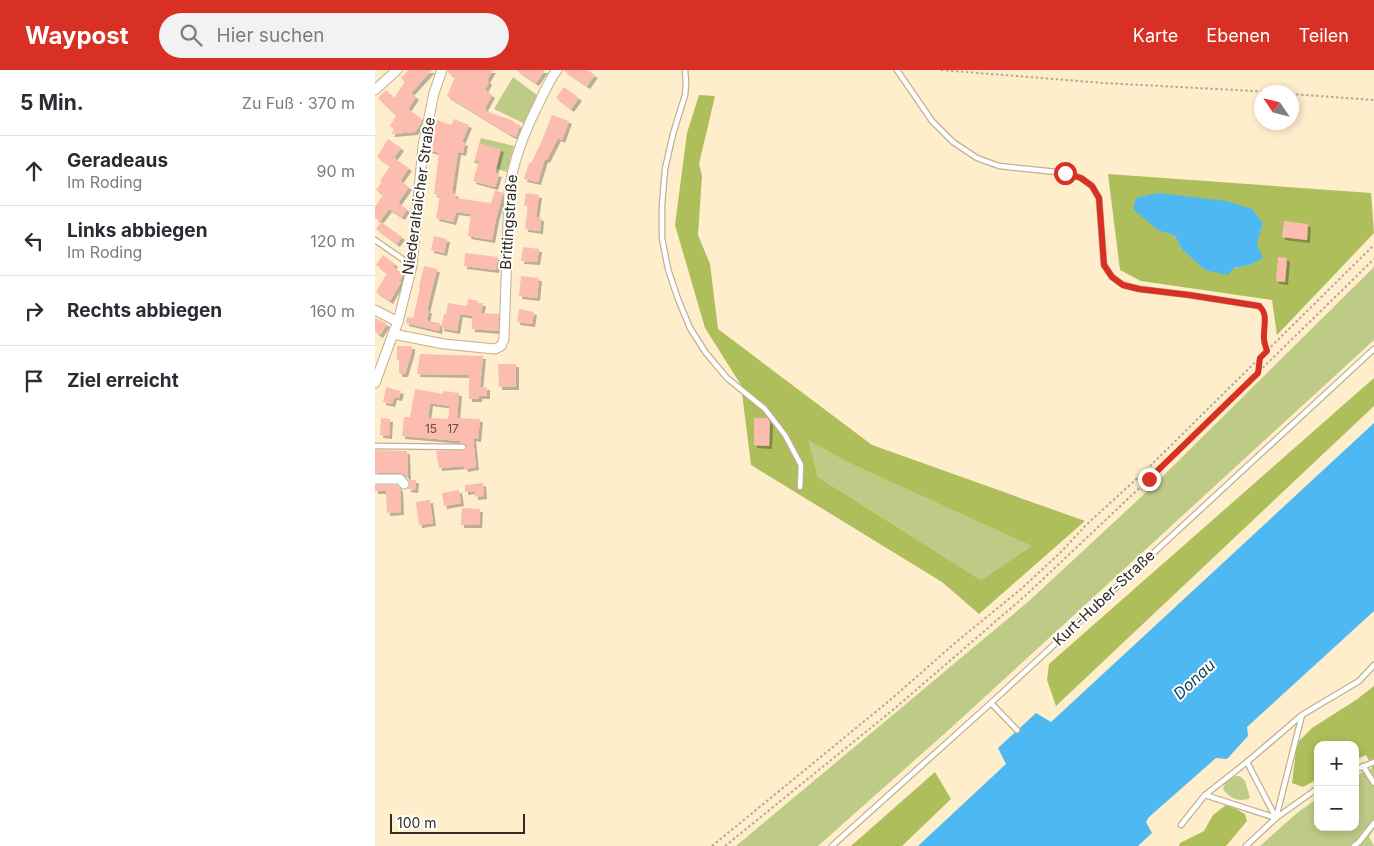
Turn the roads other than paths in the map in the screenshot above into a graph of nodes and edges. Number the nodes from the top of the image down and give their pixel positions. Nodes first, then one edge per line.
1 (397, 70) edge
2 (442, 70) edge
3 (557, 70) edge
4 (685, 70) edge
5 (897, 70) edge
6 (375, 90) edge
7 (375, 240) edge
8 (412, 266) junction
9 (1259, 306) road end
10 (375, 310) edge
11 (398, 322) junction
12 (393, 334) junction
13 (1374, 348) edge
14 (375, 383) edge
15 (375, 446) edge
16 (463, 447) dead end
17 (375, 479) edge
18 (404, 484) dead end
19 (801, 487) dead end
20 (1374, 665) edge
21 (991, 703) junction
22 (1303, 715) junction
23 (1017, 730) dead end
24 (1247, 762) junction
25 (1374, 762) edge
26 (1363, 766) junction
27 (1359, 768) edge
28 (1374, 782) edge
29 (1314, 791) edge
30 (1205, 795) junction
31 (1277, 818) junction
32 (1374, 823) edge
33 (1181, 825) dead end
34 (832, 846) edge
35 (1245, 846) edge
36 (1354, 846) edge

1 - 6 street
2 - 8 street, Niederaltaicher Straße
3 - 12 street, Brittingstraße
4 - 19 lane
5 - 9 lane
7 - 8 lane
8 - 11 street, Niederaltaicher Straße
10 - 11 street
11 - 12 street, Niederaltaicher Straße
12 - 14 street, Niederaltaicher Straße
13 - 21 lane, Kurt-Huber-Straße
15 - 16 lane
17 - 18 street
20 - 22 lane
21 - 23 lane
21 - 34 lane, Kurt-Huber-Straße
22 - 24 lane
22 - 31 lane
24 - 30 lane
24 - 31 lane
25 - 26 lane
26 - 27 lane
26 - 28 lane
29 - 31 lane
30 - 31 lane
30 - 33 lane
31 - 35 lane
32 - 36 lane

